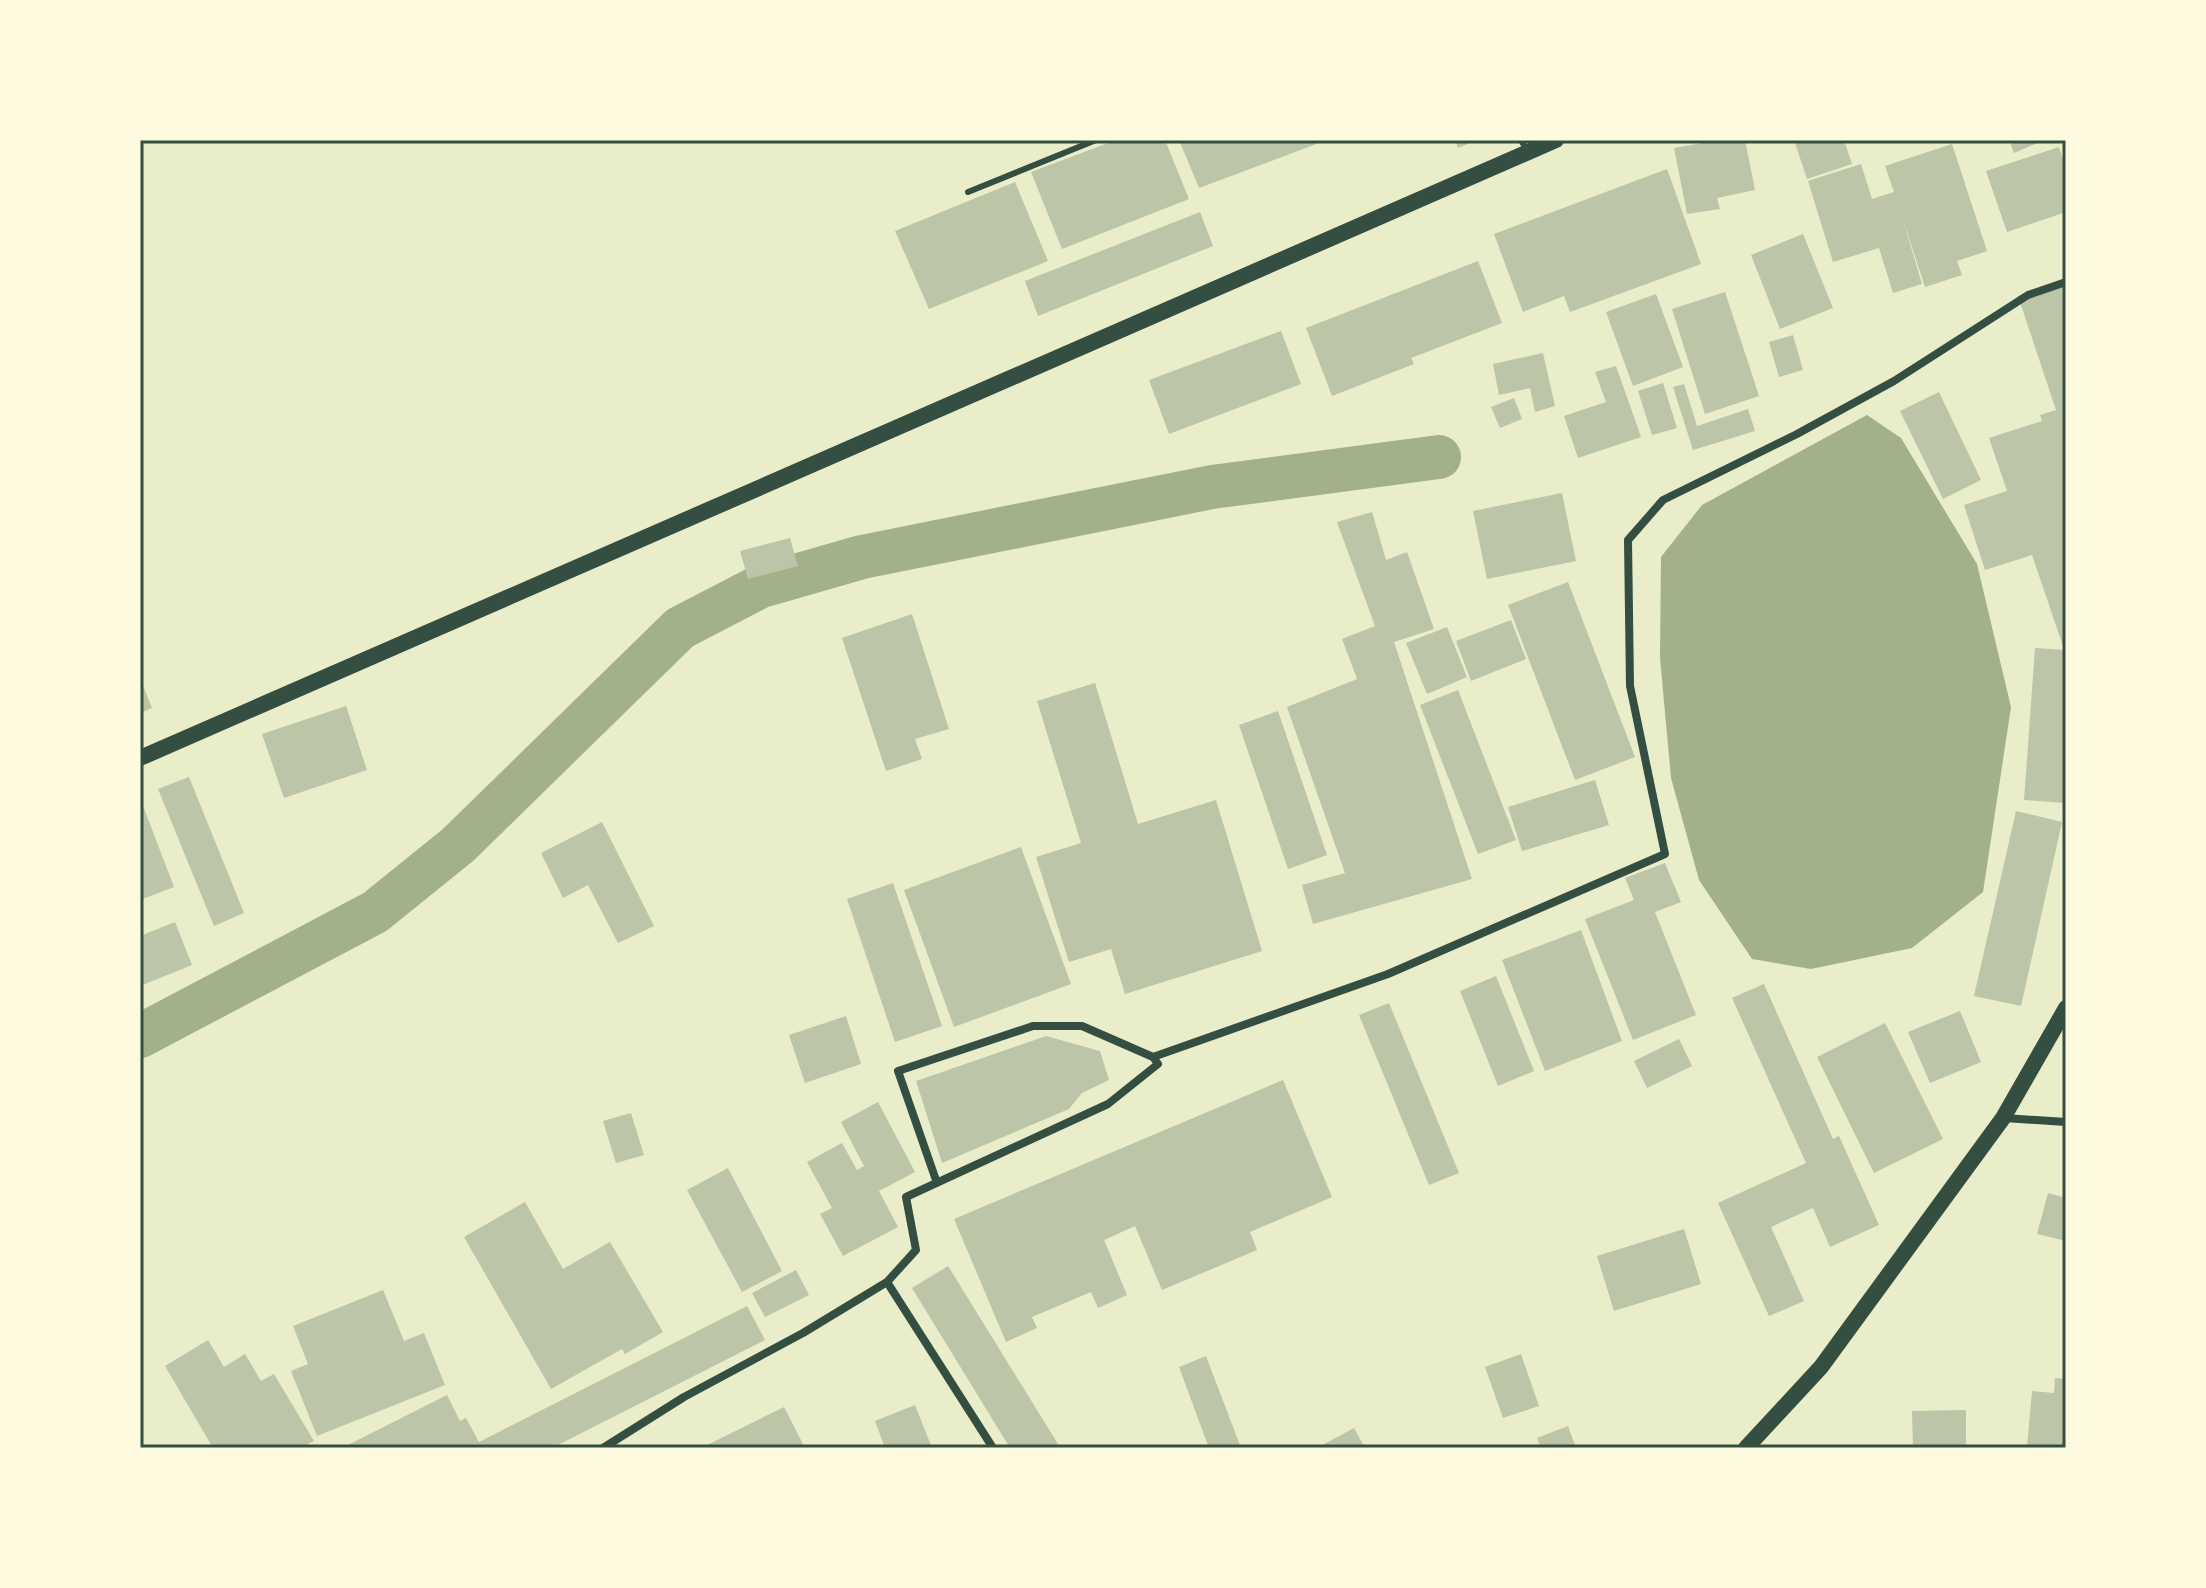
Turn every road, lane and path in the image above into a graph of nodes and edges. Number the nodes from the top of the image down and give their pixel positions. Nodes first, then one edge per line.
1 (1096, 140) edge
2 (1556, 140) edge
3 (1524, 146) edge
4 (968, 192) dead end
5 (2066, 282) edge
6 (140, 758) edge
7 (2066, 1008) edge
8 (1153, 1057) junction
9 (2003, 1118) junction
10 (2066, 1122) edge
11 (937, 1183) junction
12 (887, 1282) junction
13 (603, 1448) edge
14 (993, 1448) edge
15 (1746, 1448) edge

1 - 4 lane
2 - 3 main road
3 - 6 main road
5 - 8 street
7 - 9 main road
8 - 11 street
8 - 11 street
9 - 10 street
9 - 15 main road
11 - 12 street
12 - 13 street
12 - 14 street

